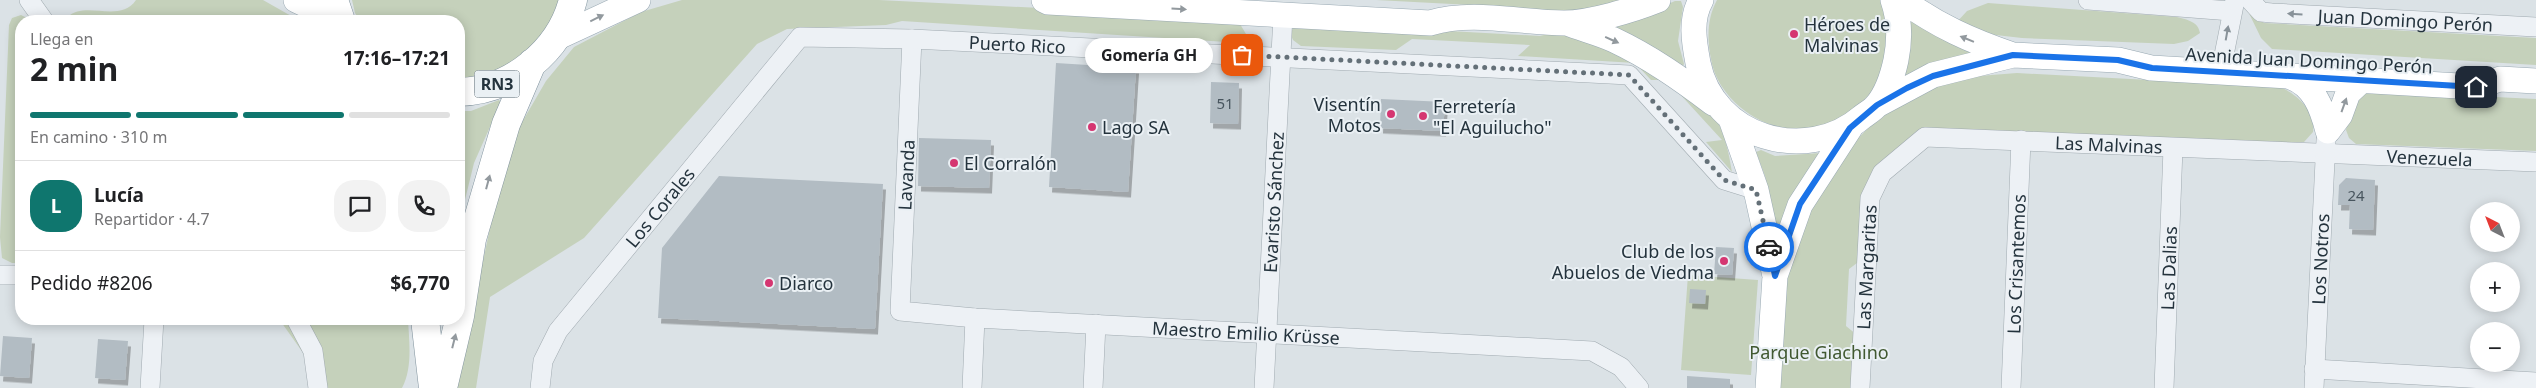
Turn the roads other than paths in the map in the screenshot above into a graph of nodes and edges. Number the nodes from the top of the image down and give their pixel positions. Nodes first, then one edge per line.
1 (29, 0) edge
2 (296, 0) edge
3 (334, 0) edge
4 (573, 0) edge
5 (638, 0) edge
6 (1044, 0) edge
7 (1261, 0) edge
8 (1658, 0) edge
9 (1701, 0) edge
10 (1893, 0) edge
11 (1902, 0) edge
12 (2088, 0) edge
13 (2250, 0) edge
14 (2233, 6) edge
15 (40, 15) edge
16 (327, 15) edge
17 (338, 15) edge
18 (1283, 15) junction
19 (1449, 17) junction
20 (1566, 23) junction
21 (2536, 27) edge
22 (800, 37) joint
23 (556, 38) junction
24 (912, 39) junction
25 (2013, 55) junction
26 (2224, 55) junction
27 (1280, 57) junction
28 (2118, 60) junction
29 (532, 64) junction
30 (2288, 76) junction
31 (2500, 79) junction
32 (2362, 80) junction
33 (2536, 81) edge
34 (465, 92) edge
35 (1877, 105) junction
36 (1724, 112) junction
37 (1850, 128) junction
38 (2021, 140) junction
39 (2326, 142) junction
40 (2173, 148) junction
41 (1900, 157) joint
42 (2536, 162) edge
43 (1756, 190) junction
44 (0, 275) edge
45 (15, 275) edge
46 (1775, 276) junction
47 (465, 284) edge
48 (900, 310) joint
49 (974, 318) junction
50 (1096, 324) junction
51 (154, 325) edge
52 (299, 325) edge
53 (426, 325) edge
54 (458, 325) edge
55 (1266, 332) junction
56 (2314, 369) junction
57 (2536, 382) edge
58 (150, 388) edge
59 (318, 388) edge
60 (433, 388) edge
61 (442, 388) edge
62 (540, 388) edge
63 (972, 388) edge
64 (1093, 388) edge
65 (1264, 388) edge
66 (1639, 388) edge
67 (1768, 388) edge
68 (1860, 388) edge
69 (2011, 388) edge
70 (2164, 388) edge
71 (2314, 388) edge

1 - 15 street
2 - 16 main road
3 - 17 highway
4 - 23 highway, RN3
23 -> 5 main road
6 -> 18 main road
7 - 19 main road
8 - 20 main road
9 - 36 main road
10 - 35 main road
25 -> 11 main road, Avenida Juan Domingo Perón
12 - 14 street
21 -> 13 street, Juan Domingo Perón
26 -> 14 street
18 - 19 main road
18 - 27 street, Evaristo Sánchez
19 - 20 main road
20 -> 36 main road
22 - 24 street, Puerto Rico
22 - 62 street, Los Corales
23 - 29 highway, RN3
24 - 27 street, Puerto Rico
24 - 48 street, Lavanda
25 - 28 main road, Avenida Juan Domingo Perón
25 - 35 main road, Avenida Juan Domingo Perón
26 - 28 main road, Avenida Juan Domingo Perón
26 - 31 main road, Avenida Juan Domingo Perón
27 - 43 street, Puerto Rico
27 - 55 street, Evaristo Sánchez
28 - 30 main road, Avenida Juan Domingo Perón
29 - 34 highway, RN3
47 -> 29 highway, RN3
30 - 32 main road, Avenida Juan Domingo Perón
30 - 39 main road
31 - 32 main road, Avenida Juan Domingo Perón
31 - 33 main road, Avenida Juan Domingo Perón
39 -> 32 main road
35 - 37 main road
36 - 37 main road
36 - 43 main road
37 - 46 main road
38 - 40 street, Las Malvinas
38 - 41 street, Las Malvinas
38 - 69 street, Los Crisantemos
39 - 40 street, Las Malvinas
39 - 42 street, Venezuela
39 - 56 street, Los Notros
40 - 70 street, Las Dalias
41 - 68 street, Las Margaritas
43 - 46 main road
44 - 45 street
46 - 67 main road
48 - 49 street, Maestro Emilio Krüsse
49 - 50 street, Maestro Emilio Krüsse
49 - 63 street
50 - 55 street, Maestro Emilio Krüsse
50 - 64 street
51 - 58 street
52 - 59 street
53 - 60 highway
61 -> 54 highway, RN3
55 - 65 street, Evaristo Sánchez
55 - 66 street, Maestro Emilio Krüsse
56 - 57 street
56 - 71 street, Los Notros

